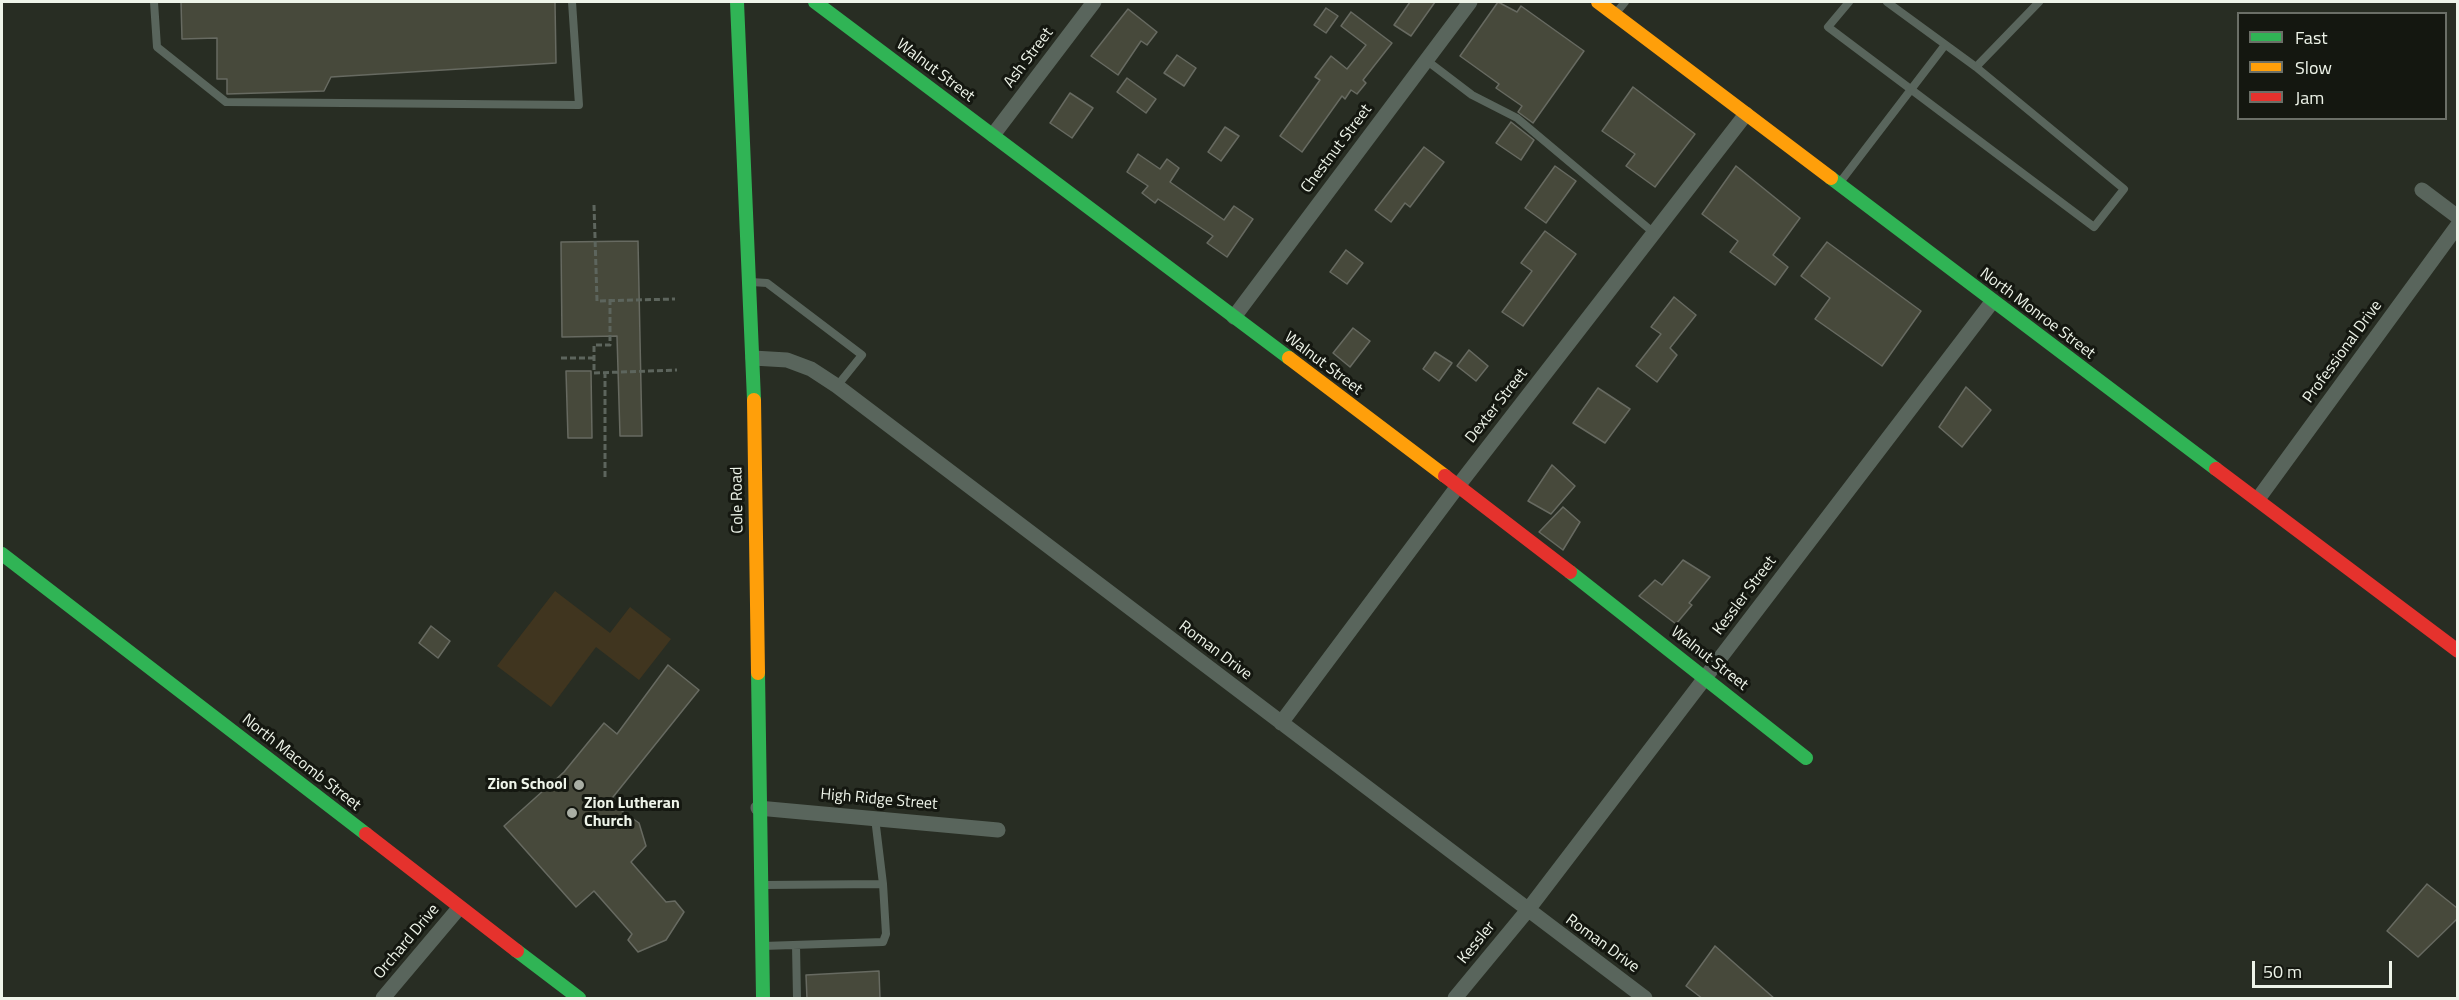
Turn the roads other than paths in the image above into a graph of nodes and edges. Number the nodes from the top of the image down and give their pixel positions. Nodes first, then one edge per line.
1 (154, 2) edge
2 (572, 2) edge
3 (737, 2) edge
4 (815, 2) edge
5 (1094, 2) edge
6 (1470, 2) edge
7 (1598, 2) edge
8 (1625, 2) edge
9 (1849, 2) edge
10 (1887, 2) edge
11 (2039, 2) edge
12 (1615, 15) junction
13 (1945, 45) junction
14 (1426, 60) junction
15 (1976, 67) junction
16 (1911, 89) junction
17 (1746, 114) junction
18 (993, 135) junction
19 (1838, 185) junction
20 (2422, 190) dead end
21 (2457, 218) edge
22 (2457, 225) edge
23 (1654, 232) junction
24 (749, 282) junction
25 (1992, 302) junction
26 (1234, 317) junction
27 (753, 358) junction
28 (837, 386) junction
29 (1458, 486) junction
30 (2258, 499) junction
31 (2, 554) edge
32 (2457, 651) edge
33 (1706, 677) junction
34 (1281, 723) junction
35 (1806, 758) dead end
36 (758, 808) junction
37 (875, 818) junction
38 (998, 830) dead end
39 (883, 884) junction
40 (760, 885) junction
41 (459, 908) junction
42 (1527, 911) junction
43 (796, 945) junction
44 (762, 946) junction
45 (383, 999) edge
46 (579, 999) edge
47 (763, 999) edge
48 (798, 999) edge
49 (1455, 999) edge
50 (1645, 999) edge

1 - 2 lane
3 - 24 street, Cole Road
4 - 18 street, Walnut Street
5 - 18 street, Ash Street
6 - 14 street, Chestnut Street
7 - 12 street, North Monroe Street
8 - 12 lane
9 - 16 lane
10 - 13 lane
11 - 15 lane
12 - 17 street, North Monroe Street
13 - 15 lane
13 - 16 lane
14 - 23 lane
14 - 26 street, Chestnut Street
15 - 16 lane
16 - 19 lane
17 - 19 street, North Monroe Street
17 - 23 street, Dexter Street
18 - 26 street, Walnut Street
19 - 25 street, North Monroe Street
20 - 21 street
22 - 30 street, Professional Drive
23 - 29 street, Dexter Street
24 - 27 street, Cole Road
24 - 28 lane
25 - 30 street, North Monroe Street
25 - 33 street, Kessler Street
26 - 29 street, Walnut Street
27 - 28 street, Roman Drive
27 - 36 street, Cole Road
28 - 34 street, Roman Drive
29 - 33 street, Walnut Street
29 - 34 street, Dexter Street
30 - 32 street, North Monroe Street
31 - 41 street, North Macomb Street
33 - 35 street, Walnut Street
33 - 42 street, Kessler Street
34 - 42 street, Roman Drive
36 - 37 street, High Ridge Street
36 - 40 street, Cole Road
37 - 38 street, High Ridge Street
37 - 39 lane
39 - 40 lane
39 - 43 lane
40 - 44 street, Cole Road
41 - 45 street, Orchard Drive
41 - 46 street, North Macomb Street
42 - 49 street, Kessler
42 - 50 street, Roman Drive
43 - 44 lane
43 - 48 lane
44 - 47 street, Cole Road

